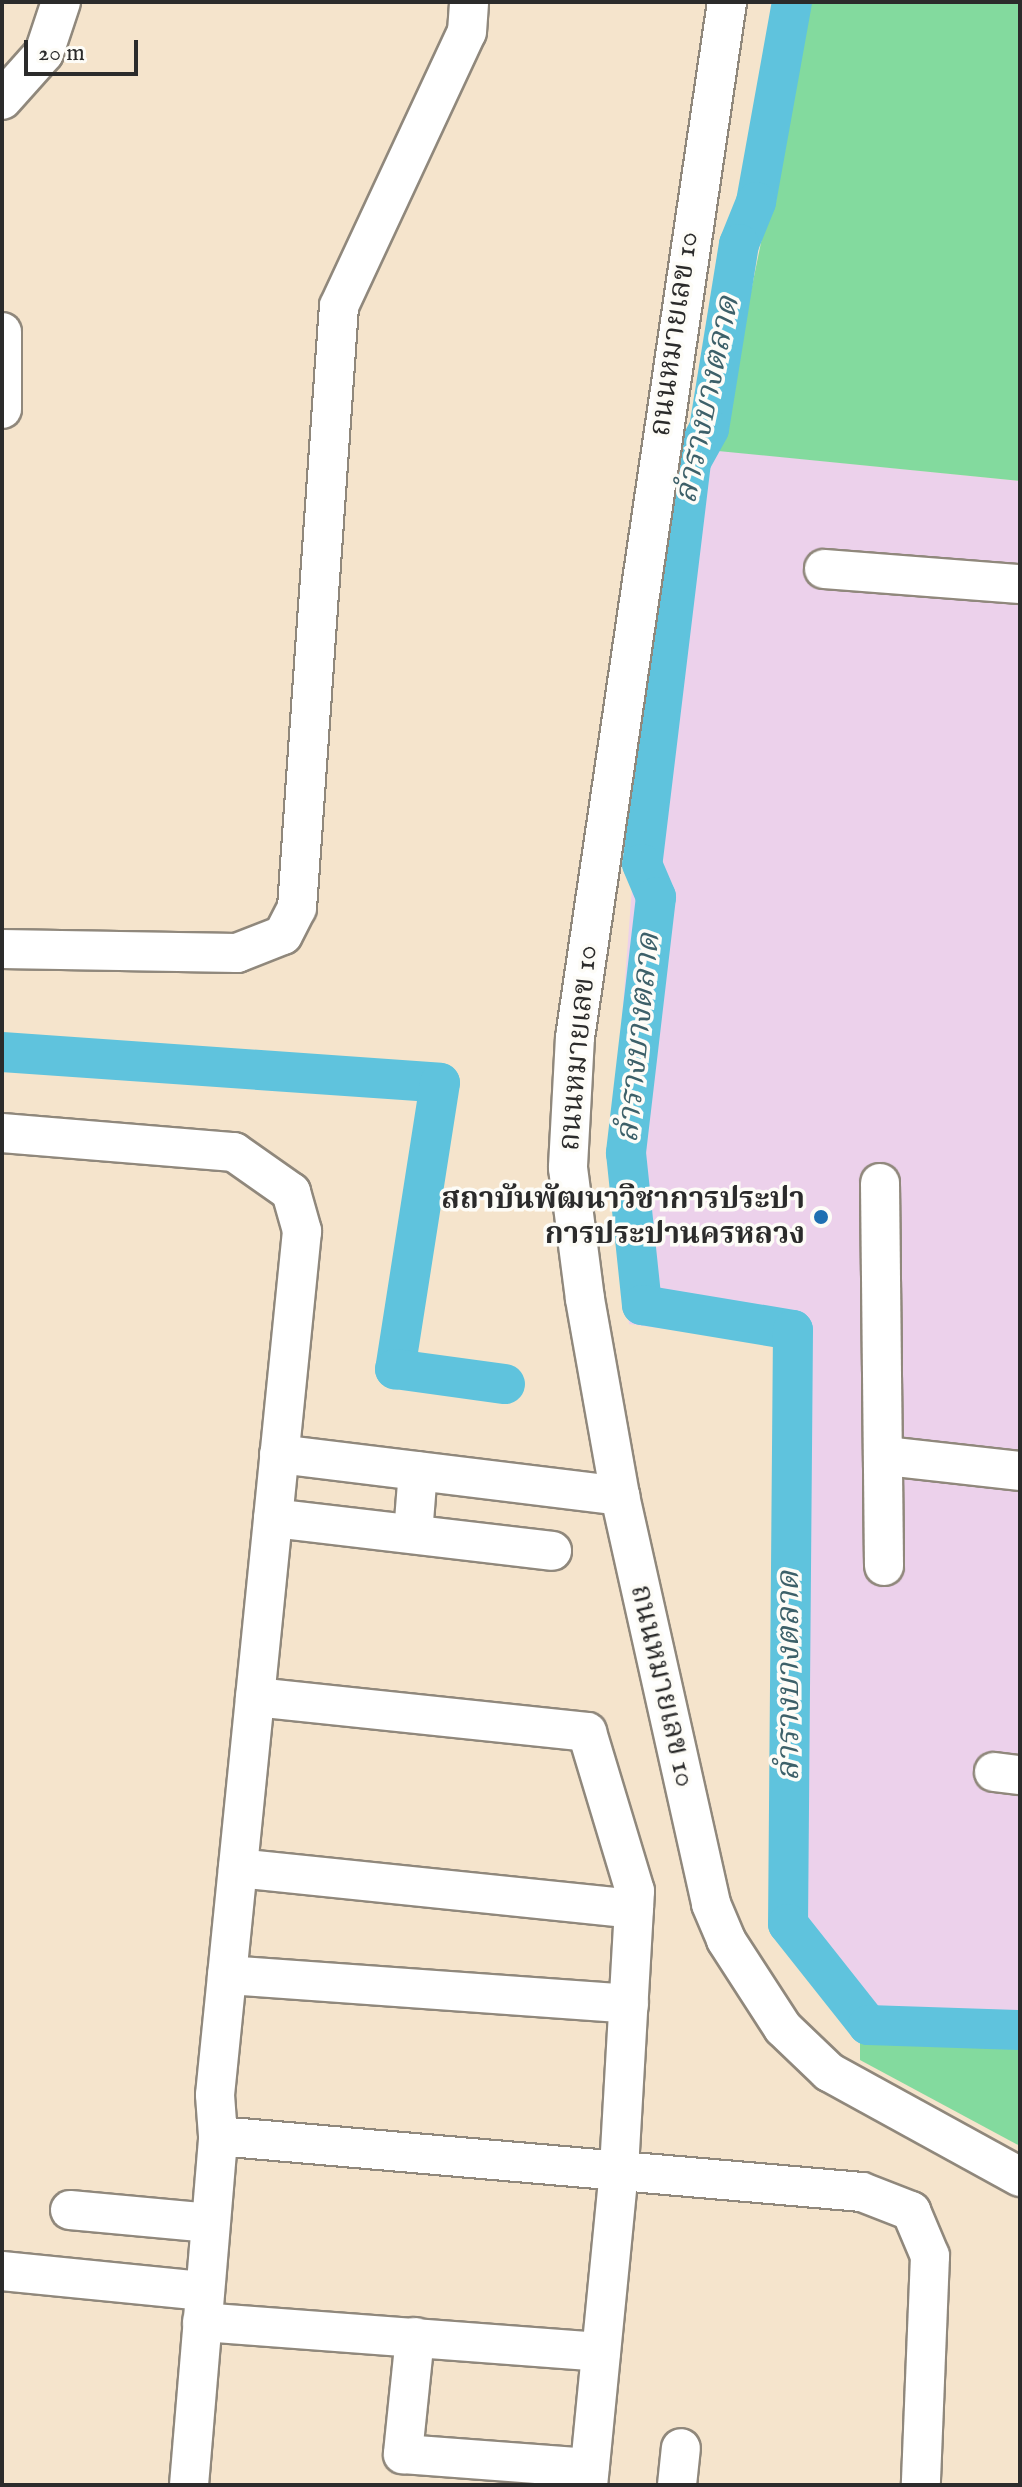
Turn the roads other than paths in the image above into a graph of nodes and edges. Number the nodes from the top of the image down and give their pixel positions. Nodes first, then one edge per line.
1 (61, 2) edge
2 (469, 2) edge
3 (727, 2) edge
4 (2, 100) edge
5 (2, 332) edge
6 (2, 409) edge
7 (824, 569) dead end
8 (1020, 584) edge
9 (2, 949) edge
10 (2, 1133) edge
11 (880, 1183) dead end
12 (279, 1454) junction
13 (886, 1456) junction
14 (418, 1471) junction
15 (1020, 1471) edge
16 (620, 1496) junction
17 (273, 1518) junction
18 (413, 1534) junction
19 (552, 1551) dead end
20 (884, 1566) dead end
21 (255, 1697) junction
22 (238, 1868) junction
23 (634, 1909) junction
24 (227, 1975) junction
25 (629, 2004) junction
26 (218, 2136) junction
27 (619, 2170) junction
28 (1020, 2177) edge
29 (70, 2210) dead end
30 (210, 2223) junction
31 (2, 2271) edge
32 (203, 2306) junction
33 (415, 2337) junction
34 (601, 2352) junction
35 (589, 2476) edge
36 (189, 2485) edge
37 (921, 2485) edge

1 - 4 street
2 - 9 street
3 - 16 street, ถนนหมายเลข 10
5 - 6 street
7 - 8 street
10 - 12 street
11 - 13 street
12 - 14 street
12 - 17 street
13 - 15 street
13 - 20 street
14 - 16 street
14 - 18 street
16 - 28 street, ถนนหมายเลข 10
17 - 18 street
17 - 21 street
18 - 19 street
21 - 22 street
21 - 23 street
22 - 23 street
22 - 24 street
23 - 25 street
24 - 25 street
24 - 26 street
25 - 27 street
26 - 27 street
26 - 30 street
27 - 34 street
27 - 37 street
29 - 30 street
30 - 32 street
31 - 32 street
32 - 33 street
32 - 36 street
33 - 34 street
33 - 35 street
34 - 35 street

